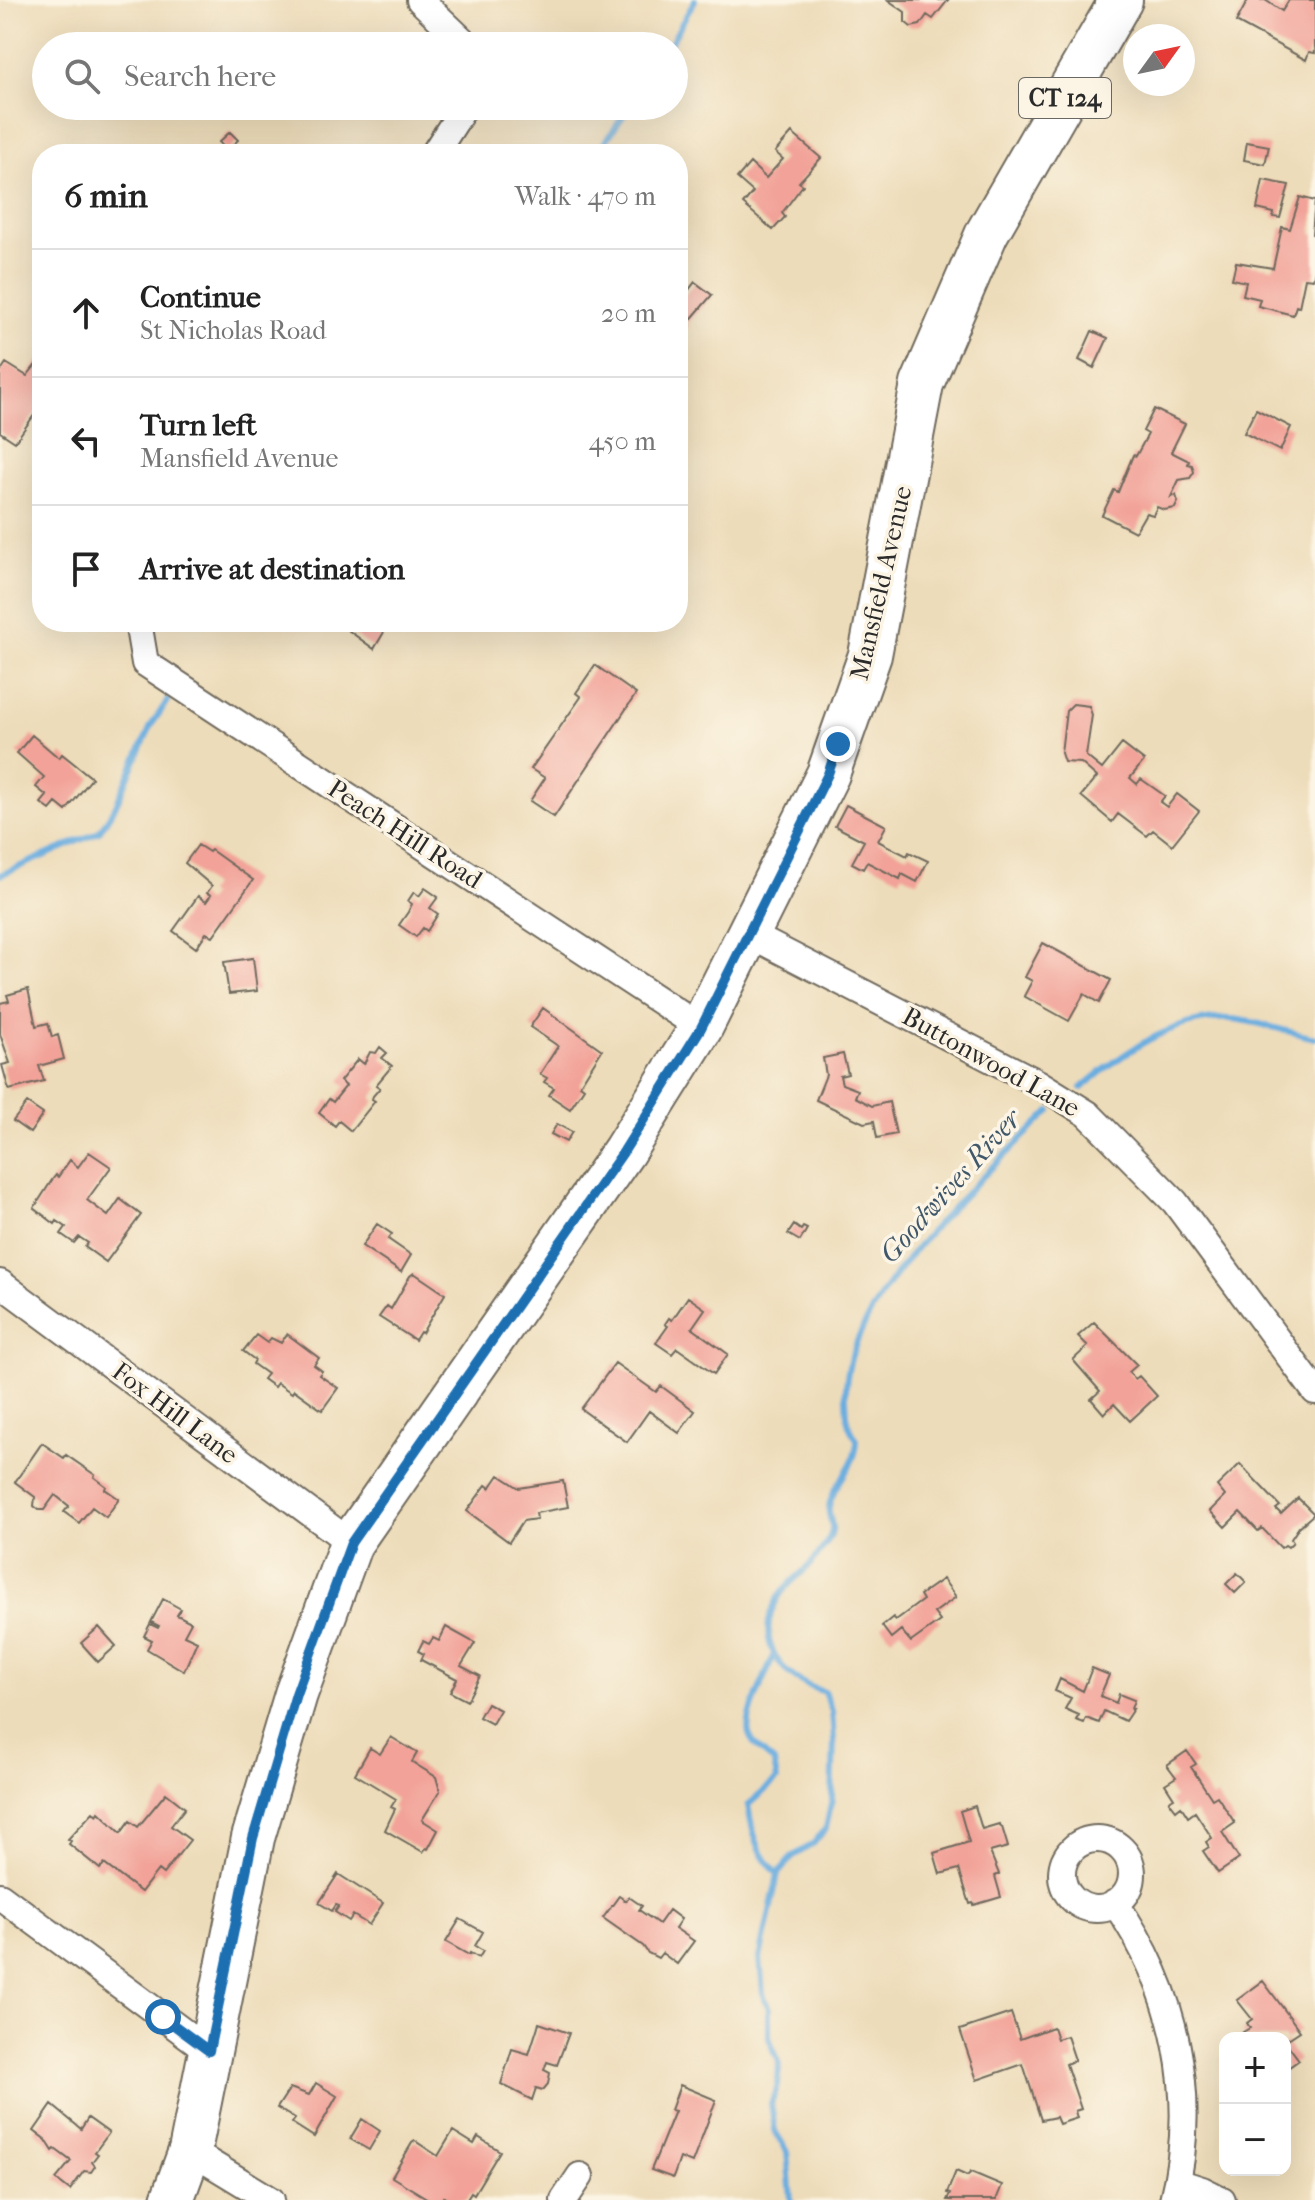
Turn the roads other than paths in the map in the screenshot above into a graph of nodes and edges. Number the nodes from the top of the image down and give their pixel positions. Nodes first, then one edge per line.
1 (420, 0) edge
2 (1121, 0) edge
3 (454, 32) edge
4 (456, 120) edge
5 (440, 144) edge
6 (140, 632) edge
7 (747, 933) junction
8 (701, 1028) junction
9 (0, 1283) edge
10 (1315, 1391) edge
11 (351, 1543) junction
12 (0, 1896) edge
13 (1115, 1903) dead end
14 (209, 2051) junction
15 (190, 2151) junction
16 (580, 2176) dead end
17 (1175, 2191) edge
18 (172, 2200) edge
19 (271, 2200) edge
20 (564, 2200) edge
21 (1222, 2200) edge

1 - 3 street
2 - 7 main road, Mansfield Avenue / CT 124
4 - 5 street
6 - 8 street, Peach Hill Road
7 - 8 main road, Mansfield Avenue / CT 124
7 - 10 street, Buttonwood Lane
8 - 11 main road, Mansfield Avenue / CT 124
9 - 11 street, Fox Hill Lane
11 - 14 main road, Mansfield Avenue / CT 124
12 - 14 street
13 - 17 street
14 - 15 main road, Mansfield Avenue / CT 124
15 - 18 main road, Mansfield Avenue / CT 124
15 - 19 street
16 - 20 street
17 - 21 street

